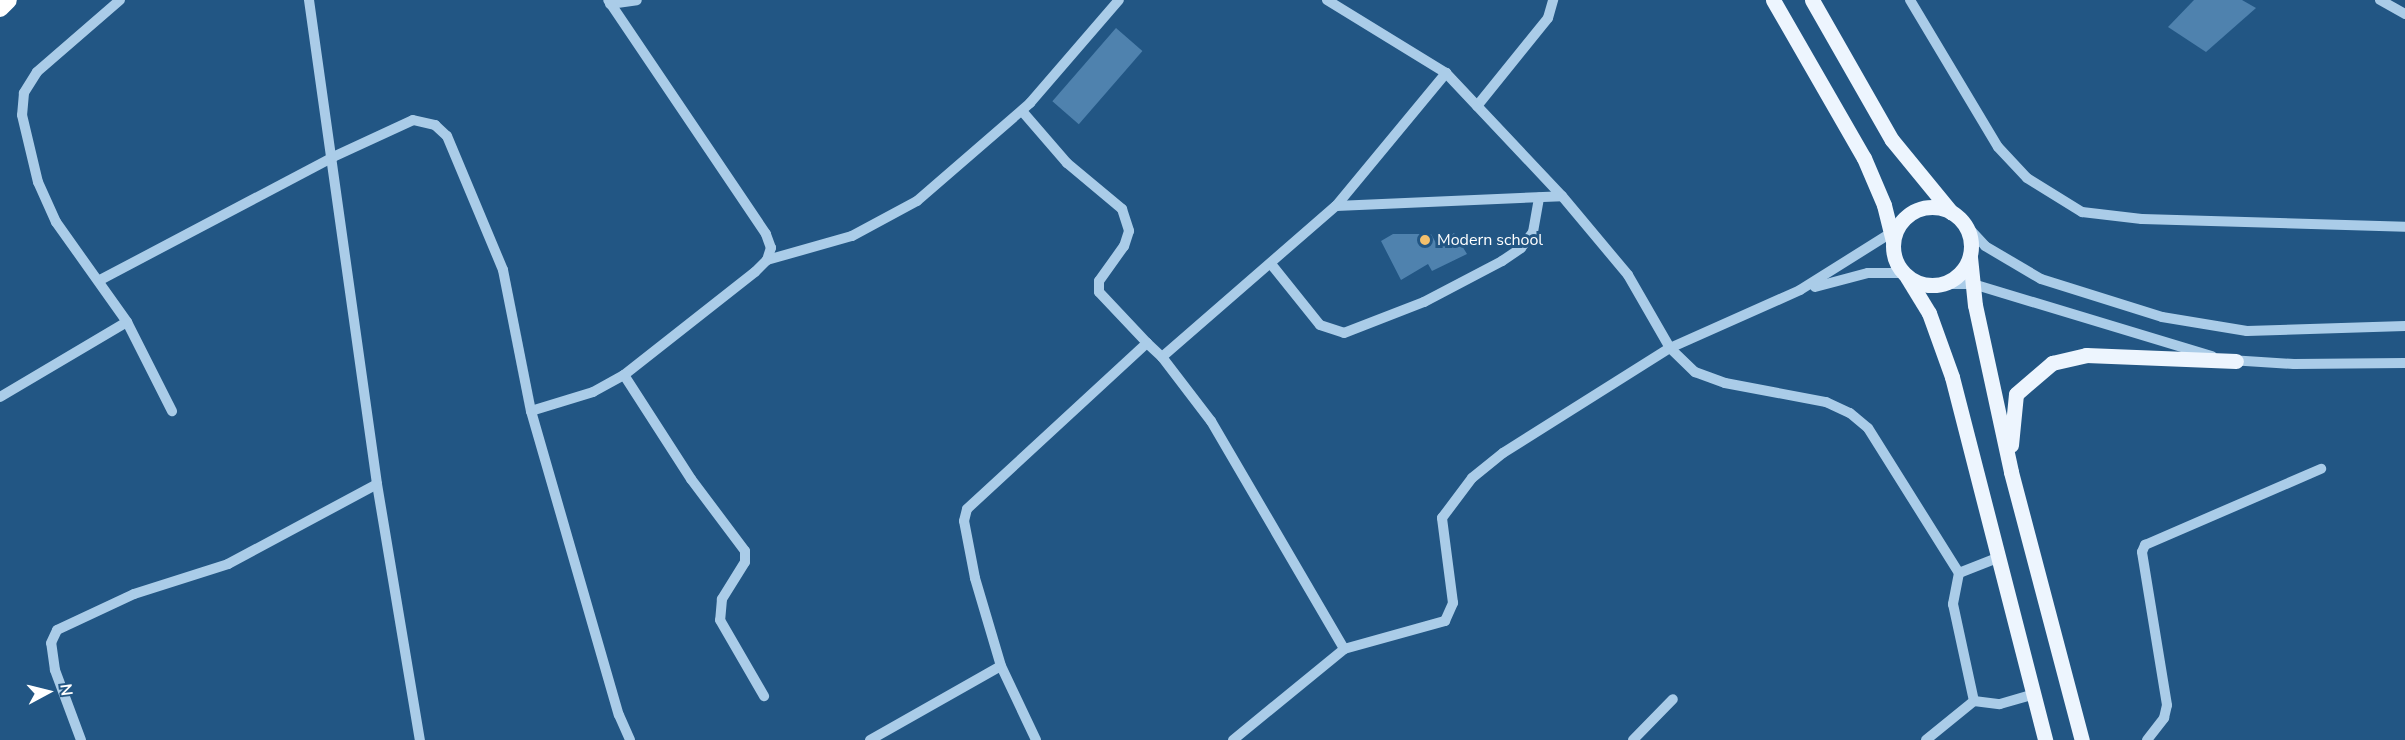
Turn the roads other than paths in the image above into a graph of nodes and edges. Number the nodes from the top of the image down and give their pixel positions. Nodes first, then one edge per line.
1 (8, 0) edge
2 (120, 0) edge
3 (309, 0) edge
4 (637, 0) edge
5 (1119, 0) edge
6 (1327, 0) edge
7 (1553, 0) edge
8 (1773, 0) edge
9 (1812, 0) edge
10 (1910, 0) edge
11 (2380, 0) edge
12 (609, 2) edge
13 (0, 8) edge
14 (2405, 14) edge
15 (1446, 74) junction
16 (1477, 106) junction
17 (1022, 111) junction
18 (333, 157) junction
19 (1562, 196) junction
20 (1539, 198) junction
21 (1336, 206) junction
22 (1957, 217) junction
23 (2405, 227) edge
24 (1893, 235) junction
25 (1970, 257) junction
26 (767, 260) junction
27 (1271, 264) junction
28 (1905, 275) junction
29 (100, 280) junction
30 (1943, 284) junction
31 (1973, 284) junction
32 (1800, 291) junction
33 (127, 322) junction
34 (2405, 326) edge
35 (1147, 343) junction
36 (1670, 348) junction
37 (1162, 357) junction
38 (2236, 361) junction
39 (2405, 363) edge
40 (624, 375) junction
41 (0, 397) edge
42 (172, 411) dead end
43 (531, 411) junction
44 (2320, 469) dead end
45 (2011, 472) junction
46 (376, 484) junction
47 (1997, 558) junction
48 (1959, 573) junction
49 (1344, 649) junction
50 (1001, 666) junction
51 (2031, 695) junction
52 (764, 696) dead end
53 (1673, 699) dead end
54 (1974, 701) junction
55 (81, 740) edge
56 (420, 740) edge
57 (630, 740) edge
58 (870, 740) edge
59 (1036, 740) edge
60 (1233, 740) edge
61 (1633, 740) edge
62 (1926, 740) edge
63 (2045, 740) edge
64 (2082, 740) edge
65 (2147, 740) edge

1 - 13 highway
2 - 29 street
3 - 18 street
4 - 12 street
5 - 17 street
6 - 15 street
7 - 16 street
8 - 24 main road
9 - 22 main road
10 - 23 street
11 - 14 street
12 - 26 street
15 - 16 street
15 - 21 street
16 - 19 street
17 - 26 street
17 - 35 street
18 - 29 street
18 - 43 street
18 - 46 street
19 - 20 street
19 - 36 street
20 - 21 street
20 - 27 street
21 - 27 street
22 - 24 main road
22 - 25 main road
22 - 34 street
24 - 28 main road
24 - 32 street
25 - 30 main road
25 - 31 main road
26 - 40 street
27 - 37 street
28 - 30 main road
28 - 32 street
28 - 47 main road
29 - 33 street
30 - 31 street
31 - 38 street
31 - 45 main road
32 - 36 street
33 - 41 street
33 - 42 street
35 - 37 street
35 - 50 street
36 - 48 street
36 - 49 street
37 - 49 street
38 - 39 street
38 - 45 main road
40 - 43 street
40 - 52 street
43 - 57 street
44 - 65 street
45 - 64 main road
46 - 55 street
46 - 56 street
47 - 48 street
47 - 51 main road
48 - 54 street
49 - 60 street
50 - 58 street
50 - 59 street
51 - 54 street
51 - 63 main road
53 - 61 street
54 - 62 street

